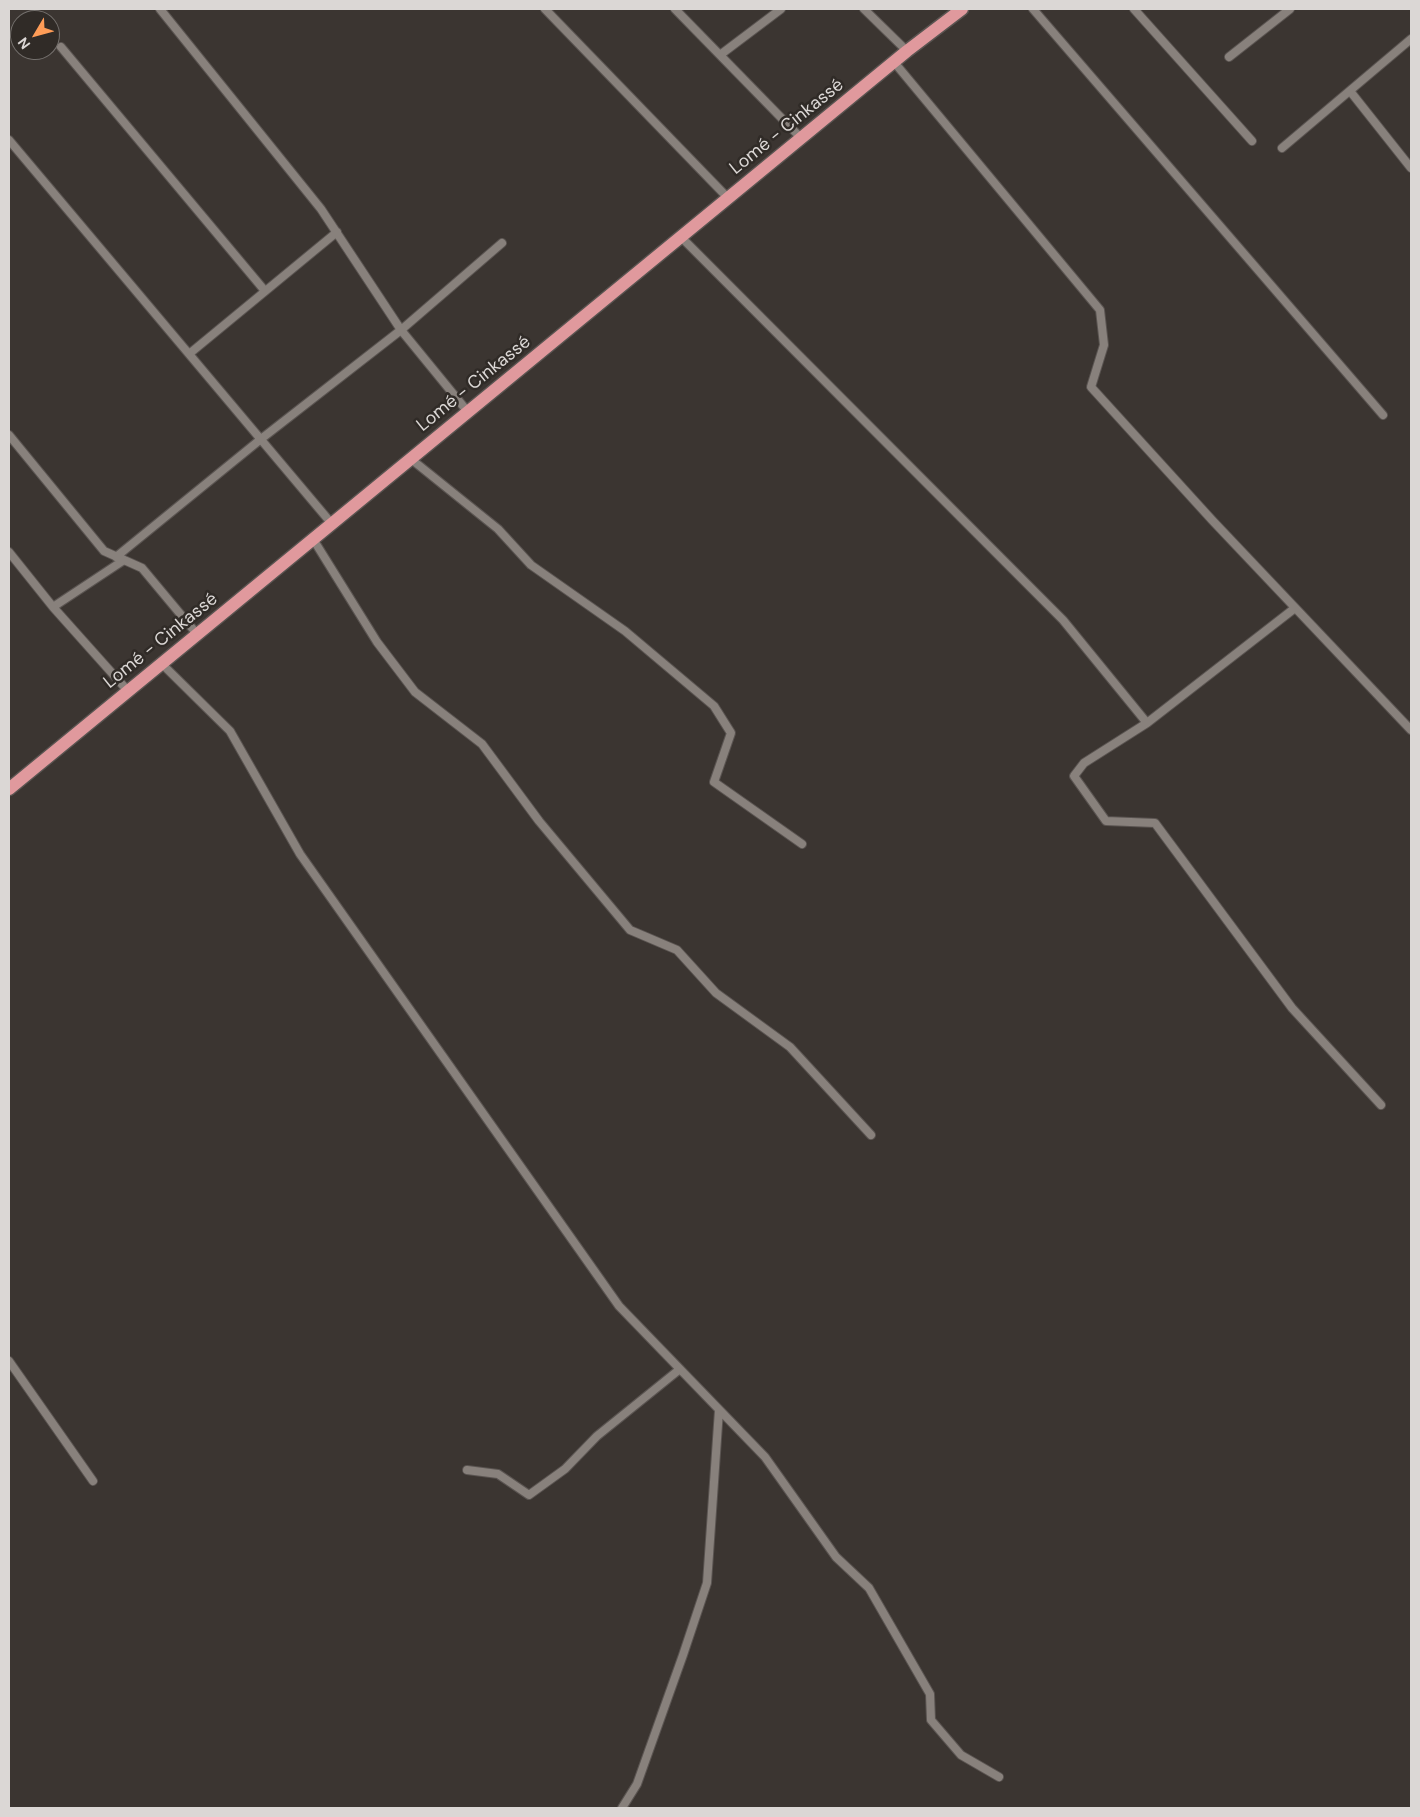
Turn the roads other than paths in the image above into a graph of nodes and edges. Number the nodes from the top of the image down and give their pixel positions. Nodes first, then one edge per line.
1 (160, 9) edge
2 (545, 9) edge
3 (675, 9) edge
4 (781, 9) edge
5 (864, 9) edge
6 (962, 9) edge
7 (1033, 9) edge
8 (1134, 9) edge
9 (1290, 9) edge
10 (1411, 39) edge
11 (61, 47) dead end
12 (907, 51) junction
13 (720, 55) junction
14 (1229, 57) dead end
15 (894, 62) junction
16 (1350, 90) junction
17 (801, 138) junction
18 (9, 140) edge
19 (1252, 142) dead end
20 (1282, 148) dead end
21 (1411, 168) edge
22 (728, 198) junction
23 (337, 232) junction
24 (681, 237) junction
25 (502, 243) dead end
26 (265, 291) junction
27 (401, 330) junction
28 (189, 354) junction
29 (468, 412) junction
30 (1383, 415) dead end
31 (9, 435) edge
32 (261, 439) junction
33 (411, 459) junction
34 (332, 524) junction
35 (313, 539) junction
36 (9, 552) edge
37 (120, 558) junction
38 (53, 607) junction
39 (1296, 608) junction
40 (197, 634) junction
41 (161, 663) junction
42 (128, 691) junction
43 (1147, 723) junction
44 (1411, 730) edge
45 (9, 789) edge
46 (802, 844) dead end
47 (1381, 1105) dead end
48 (871, 1135) dead end
49 (9, 1361) edge
50 (680, 1370) junction
51 (719, 1410) junction
52 (467, 1470) dead end
53 (92, 1482) dead end
54 (999, 1777) dead end
55 (622, 1808) edge

1 - 23 street
2 - 22 street
3 - 13 street
4 - 13 street
5 - 12 street
6 - 12 highway, Lomé - Cinkassé
7 - 30 street
8 - 19 street
9 - 14 street
10 - 16 street
11 - 26 street
12 - 15 highway, Lomé - Cinkassé
13 - 17 street
15 - 17 highway, Lomé - Cinkassé
15 - 39 street
16 - 20 street
16 - 21 street
17 - 22 highway, Lomé - Cinkassé
18 - 28 street
22 - 24 highway, Lomé - Cinkassé
23 - 26 street
23 - 27 street
24 - 29 highway, Lomé - Cinkassé
24 - 43 street
25 - 27 street
26 - 28 street
27 - 29 street
27 - 32 street
28 - 32 street
29 - 33 highway, Lomé - Cinkassé
31 - 37 street
32 - 34 street
32 - 37 street
33 - 34 highway, Lomé - Cinkassé
33 - 46 street
34 - 35 highway, Lomé - Cinkassé
35 - 40 highway, Lomé - Cinkassé
35 - 48 street
36 - 38 street
37 - 38 street
37 - 40 street
38 - 42 street
39 - 43 street
39 - 44 street
40 - 41 highway, Lomé - Cinkassé
41 - 42 highway, Lomé - Cinkassé
41 - 50 street
42 - 45 highway, Lomé - Cinkassé
43 - 47 street
49 - 53 street
50 - 51 street
50 - 52 street
51 - 54 street
51 - 55 street

